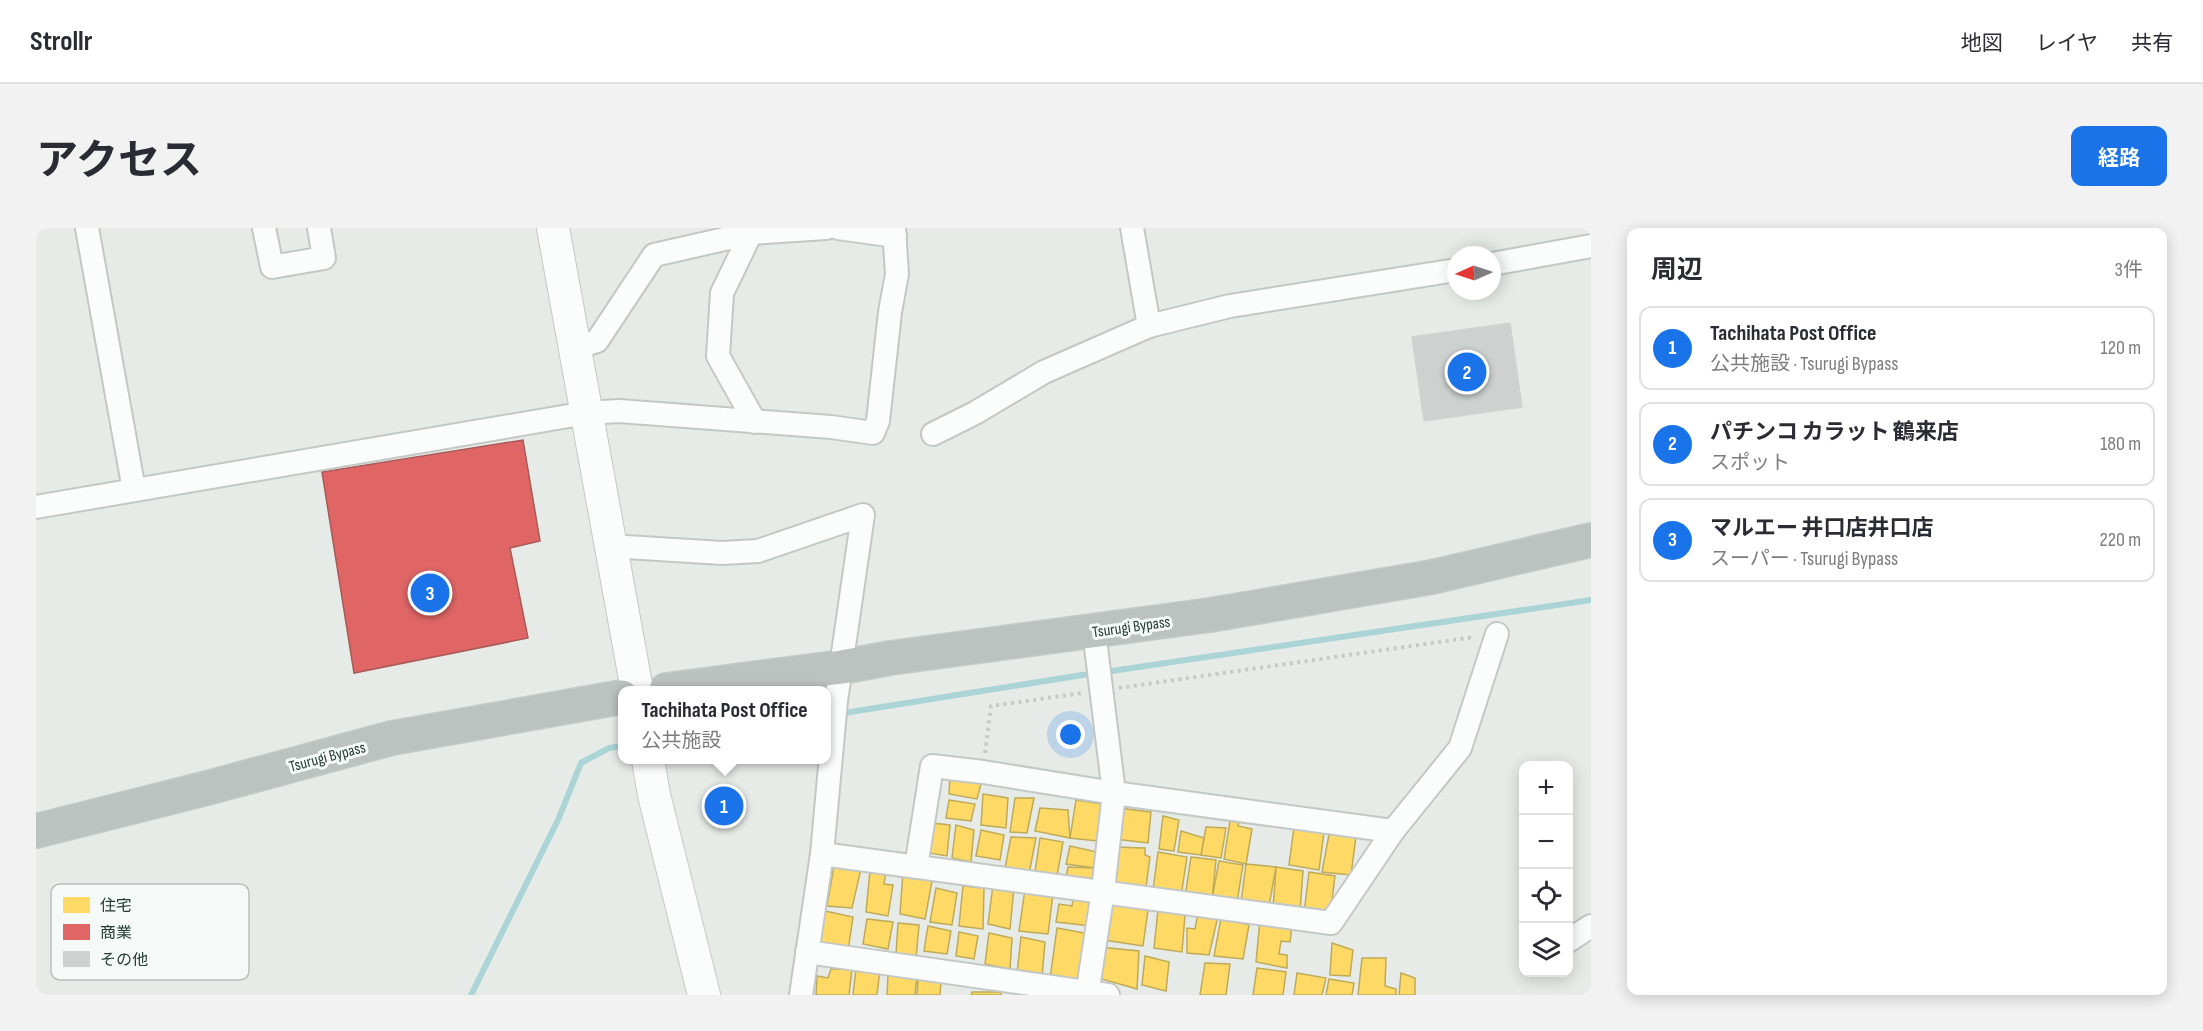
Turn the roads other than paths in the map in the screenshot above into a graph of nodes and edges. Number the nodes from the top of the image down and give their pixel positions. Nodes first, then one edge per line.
1 (87, 228) edge
2 (264, 228) edge
3 (320, 228) edge
4 (553, 228) edge
5 (826, 228) edge
6 (838, 228) edge
7 (1132, 228) edge
8 (894, 232) edge
9 (751, 233) junction
10 (1591, 246) edge
11 (1501, 262) edge
12 (1447, 271) edge
13 (1149, 326) junction
14 (574, 348) junction
15 (586, 413) junction
16 (755, 422) junction
17 (933, 434) dead end
18 (134, 490) junction
19 (36, 507) edge
20 (1591, 540) edge
21 (610, 546) junction
22 (1094, 631) junction
23 (1497, 634) road end
24 (842, 667) junction
25 (636, 686) edge
26 (697, 686) edge
27 (618, 698) edge
28 (831, 758) edge
29 (649, 764) edge
30 (830, 764) edge
31 (1114, 793) junction
32 (36, 831) edge
33 (1393, 831) junction
34 (822, 854) junction
35 (916, 867) junction
36 (1103, 891) junction
37 (1591, 926) edge
38 (1573, 938) edge
39 (807, 952) junction
40 (1094, 994) edge
41 (704, 995) edge
42 (801, 995) edge

1 - 18 street
2 - 3 street
4 - 14 street
5 - 9 street
6 - 8 street
7 - 13 street
8 - 16 street
9 - 14 street
9 - 16 street
10 - 11 street
12 - 13 street
13 - 17 street
14 - 15 street
15 - 16 street
15 - 18 street
15 - 21 street
18 - 19 street
20 - 22 highway, Tsurugi Bypass
21 - 24 street
21 - 25 street
22 - 24 highway, Tsurugi Bypass
22 - 31 street
23 - 33 street
24 - 26 highway, Tsurugi Bypass
24 - 28 street
27 - 32 highway, Tsurugi Bypass
29 - 41 street
30 - 34 street
31 - 33 street
31 - 35 street
31 - 36 street
33 - 36 street
34 - 35 street
34 - 39 street
35 - 36 street
36 - 40 street
37 - 38 street
39 - 40 street
39 - 42 street

